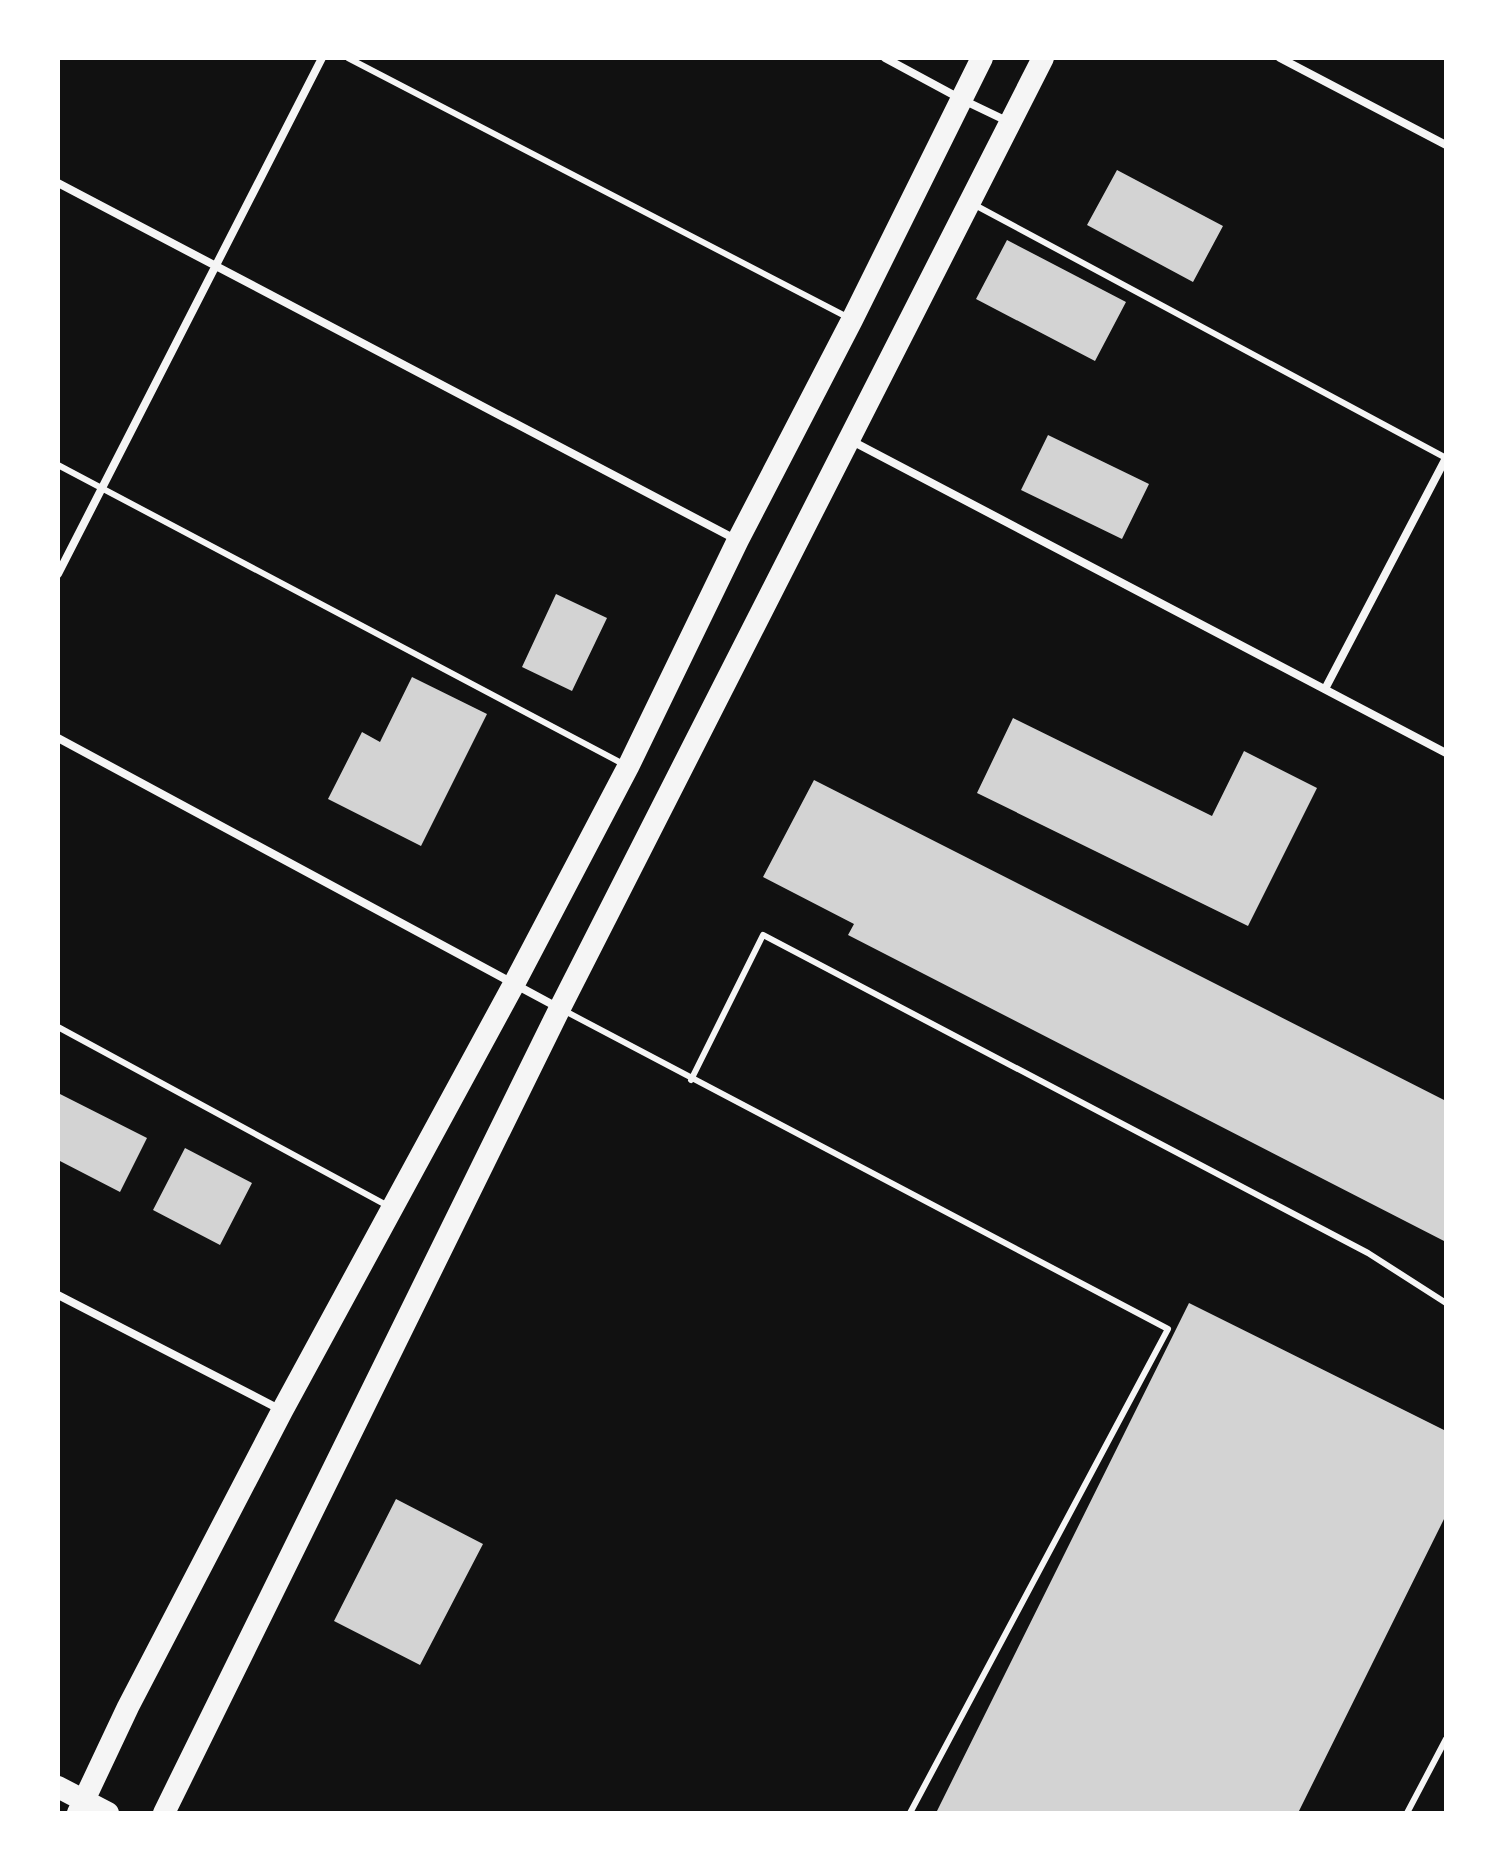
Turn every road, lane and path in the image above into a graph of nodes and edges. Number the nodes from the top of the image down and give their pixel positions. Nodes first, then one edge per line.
1 (322, 58) edge
2 (348, 58) edge
3 (885, 58) edge
4 (982, 58) edge
5 (1043, 58) edge
6 (1280, 58) edge
7 (961, 99) junction
8 (1011, 123) junction
9 (1446, 145) edge
10 (58, 183) edge
11 (970, 202) junction
12 (216, 267) junction
13 (852, 320) junction
14 (849, 440) junction
15 (1446, 458) edge
16 (58, 465) edge
17 (102, 488) junction
18 (738, 540) junction
19 (58, 574) edge
20 (1325, 689) junction
21 (58, 738) edge
22 (1446, 753) edge
23 (628, 767) junction
24 (514, 984) junction
25 (560, 1008) junction
26 (58, 1027) edge
27 (691, 1080) junction
28 (392, 1208) junction
29 (58, 1295) edge
30 (1446, 1303) edge
31 (282, 1411) junction
32 (1446, 1739) edge
33 (58, 1787) edge
34 (81, 1807) edge
35 (108, 1813) edge
36 (164, 1813) edge
37 (910, 1813) edge
38 (1407, 1813) edge

1 - 12 street
2 - 13 lane
3 - 7 street
4 - 7 highway
5 - 8 highway
6 - 9 street
7 - 8 street
7 - 13 highway
8 - 11 highway
10 - 12 street
11 - 14 highway
11 - 15 lane
12 - 17 street
12 - 18 street
13 - 18 highway
14 - 20 street
14 - 25 highway
15 - 20 street
16 - 17 lane
17 - 19 street
17 - 23 lane
18 - 23 highway
20 - 22 street
21 - 24 street
23 - 24 highway
24 - 25 street
24 - 28 highway
25 - 27 lane
25 - 36 highway
26 - 28 lane
27 - 30 lane
27 - 37 lane
28 - 31 highway
29 - 31 street
31 - 34 highway
32 - 38 lane
33 - 34 highway
34 - 35 highway

